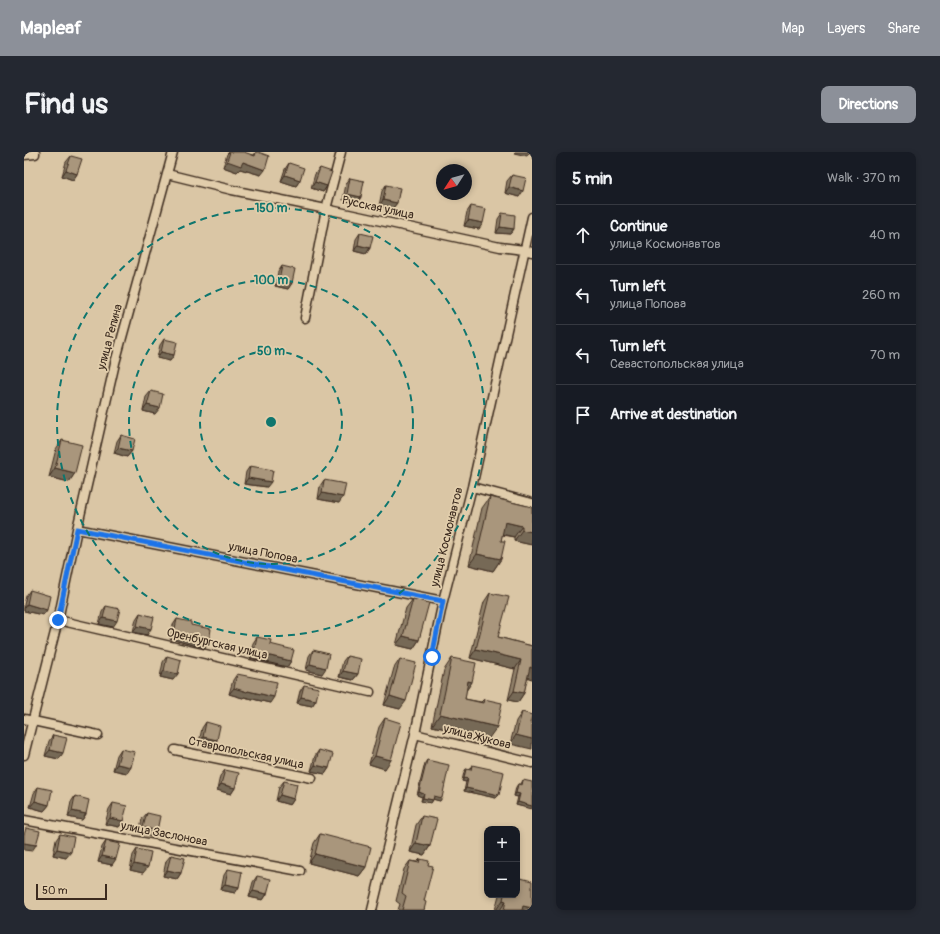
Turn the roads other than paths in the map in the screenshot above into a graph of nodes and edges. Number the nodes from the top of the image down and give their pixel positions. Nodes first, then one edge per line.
1 (172, 152) edge
2 (341, 152) edge
3 (35, 153) edge
4 (24, 155) edge
5 (167, 174) junction
6 (326, 209) junction
7 (532, 217) edge
8 (528, 251) edge
9 (305, 318) dead end
10 (472, 487) junction
11 (532, 503) edge
12 (77, 529) junction
13 (443, 601) junction
14 (58, 620) junction
15 (370, 692) dead end
16 (24, 719) edge
17 (32, 722) junction
18 (415, 734) junction
19 (98, 735) dead end
20 (176, 750) dead end
21 (24, 755) edge
22 (532, 763) edge
23 (312, 778) dead end
24 (24, 820) edge
25 (300, 871) dead end
26 (372, 910) edge

1 - 5 street, улица Репина
2 - 6 street
3 - 4 street
5 - 6 street
5 - 12 street, улица Репина
6 - 8 street, Русская улица
6 - 9 street, Русская улица
7 - 8 street, улица Космонавтов
8 - 10 street, улица Космонавтов
10 - 11 street
10 - 13 street, улица Космонавтов
12 - 13 street, улица Попова
12 - 14 street, улица Репина
13 - 18 street, улица Космонавтов
14 - 15 street, Оренбургская улица
14 - 17 street, улица Репина
16 - 17 street
17 - 19 street
17 - 21 street, улица Репина
18 - 22 street, улица Жукова
18 - 26 street, улица Космонавтов
20 - 23 street, Ставропольская улица
24 - 25 street, улица Заслонова

